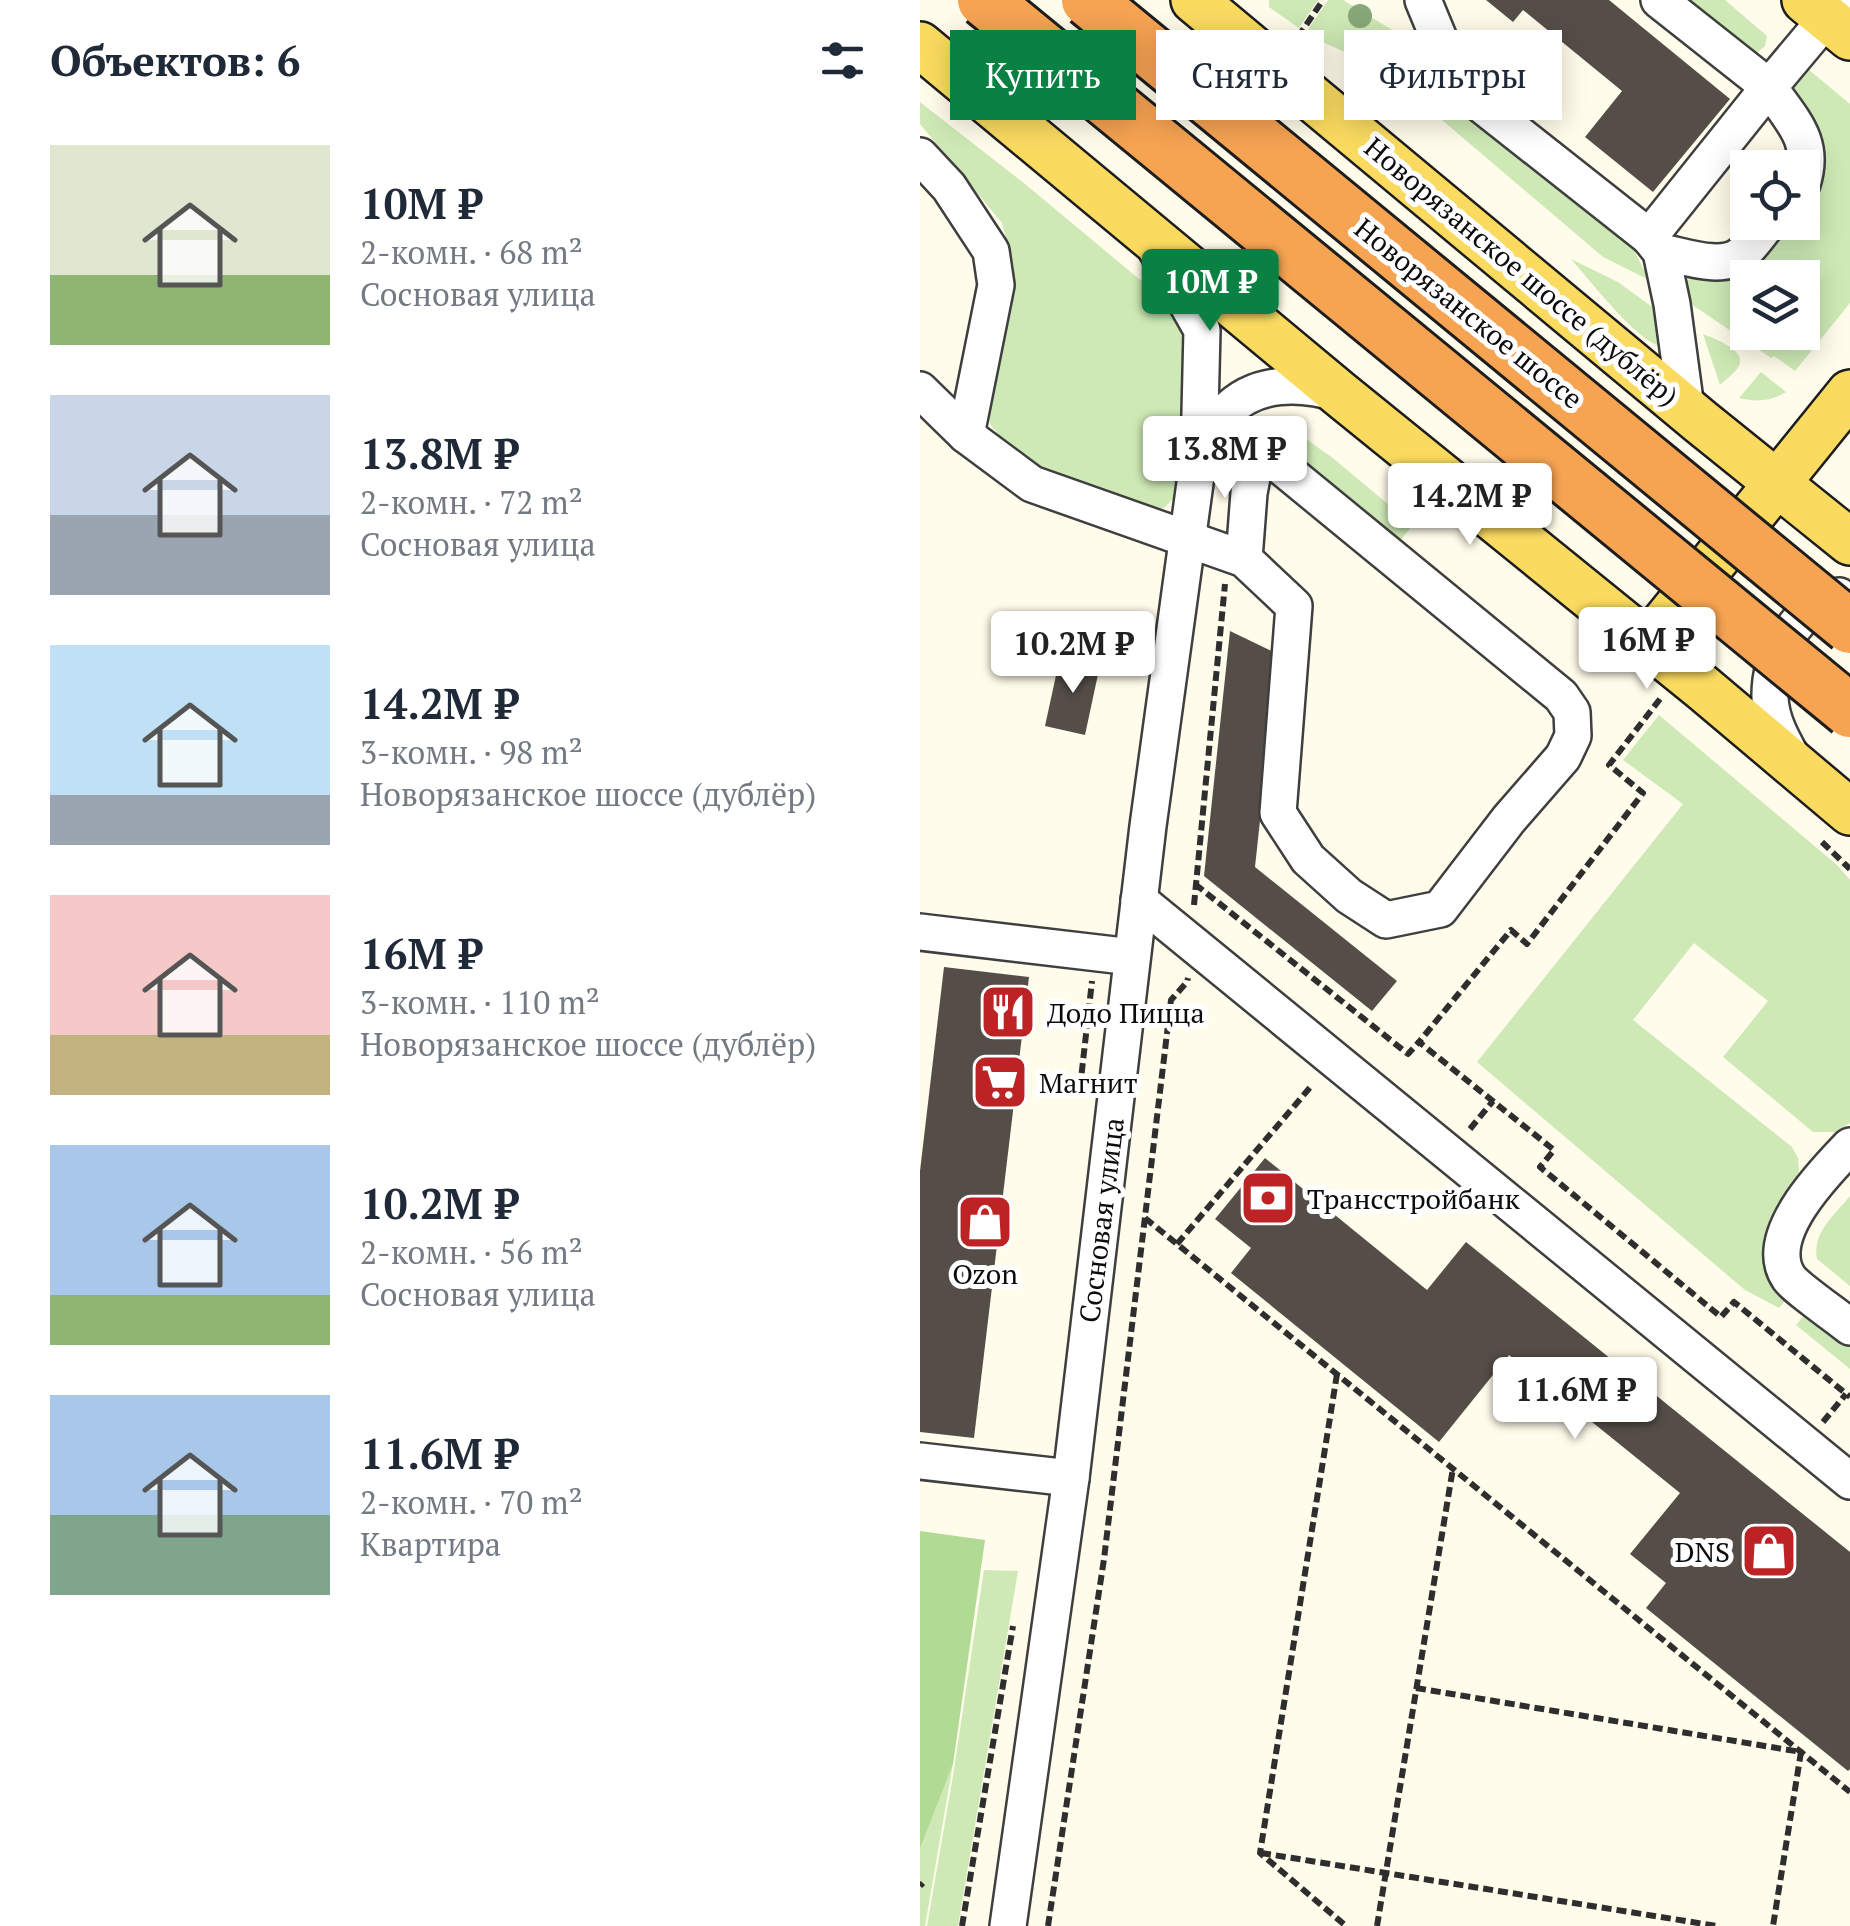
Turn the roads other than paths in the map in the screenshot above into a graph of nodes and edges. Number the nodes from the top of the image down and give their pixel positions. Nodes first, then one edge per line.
1 (984, 0) edge
2 (1088, 0) edge
3 (1194, 0) edge
4 (1422, 0) edge
5 (1659, 0) edge
6 (1831, 14) edge
7 (920, 45) edge
8 (1768, 86) junction
9 (1806, 150) edge
10 (920, 156) edge
11 (1128, 216) junction
12 (1754, 240) edge
13 (1655, 244) junction
14 (920, 390) edge
15 (1850, 393) edge
16 (1340, 394) junction
17 (1686, 408) junction
18 (966, 435) junction
19 (1199, 454) junction
20 (1779, 484) junction
21 (1187, 540) junction
22 (1850, 542) edge
23 (1244, 559) junction
24 (1850, 594) edge
25 (1850, 627) edge
26 (1648, 644) junction
27 (1850, 712) edge
28 (1800, 771) junction
29 (1850, 812) edge
30 (1139, 900) junction
31 (920, 932) edge
32 (1132, 957) junction
33 (1850, 1146) edge
34 (1850, 1327) edge
35 (920, 1461) edge
36 (1071, 1478) junction
37 (1850, 1481) edge
38 (1008, 1926) edge

1 - 27 highway, bridge
2 - 25 highway, Новорязанское шоссе, bridge
3 - 17 main road, Новорязанское шоссе (дублёр)
4 - 13 street
5 - 8 street
6 - 8 street
7 - 11 main road
8 - 9 street
8 - 13 street
10 - 18 street
11 - 16 main road
11 - 19 street, Сосновая улица
12 - 13 street
13 - 17 street
14 - 18 street
15 - 20 main road
16 - 19 street, Сосновая улица
16 - 26 main road
17 - 20 main road, Новорязанское шоссе (дублёр)
18 - 21 street
19 - 21 street, Сосновая улица
20 - 22 main road, Новорязанское шоссе (дублёр)
20 - 26 main road
21 - 23 street
21 - 30 street, Сосновая улица
23 - 23 street
24 - 28 street
26 - 28 main road
28 - 29 main road
30 - 32 street, Сосновая улица
30 - 37 street
31 - 32 street
32 - 36 street, Сосновая улица
33 - 34 street
35 - 36 street
36 - 38 street, Сосновая улица

